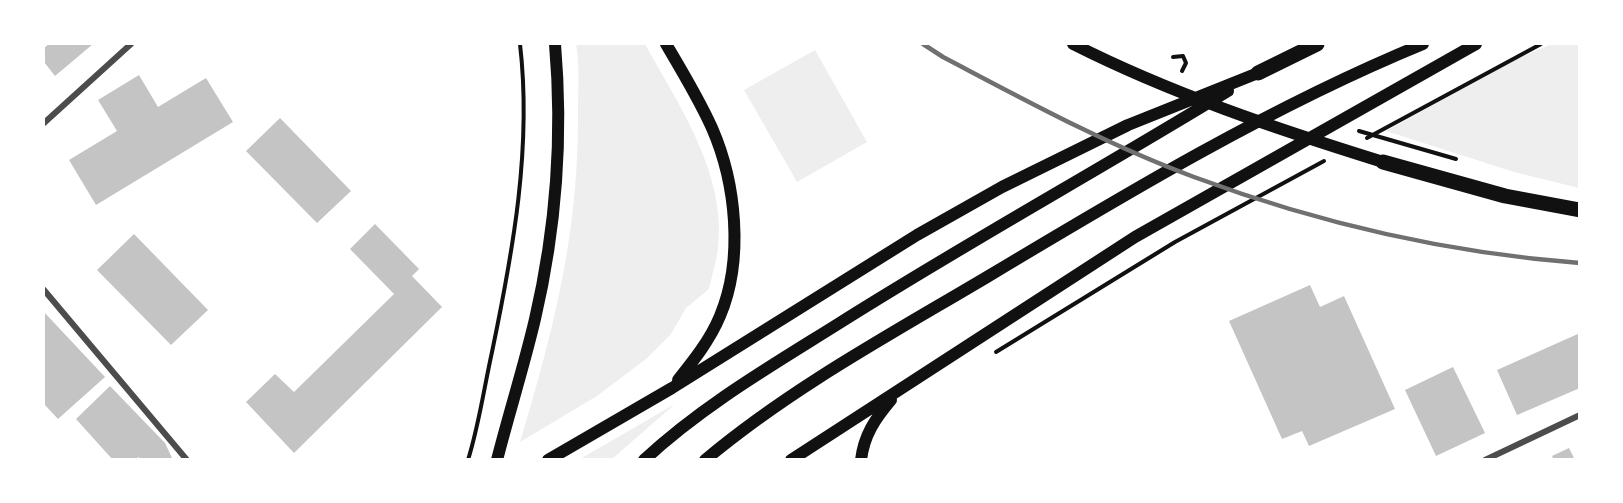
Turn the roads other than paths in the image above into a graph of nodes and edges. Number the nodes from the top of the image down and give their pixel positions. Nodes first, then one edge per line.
1 (131, 44) edge
2 (555, 44) edge
3 (666, 44) edge
4 (1073, 44) edge
5 (1317, 44) edge
6 (1423, 44) edge
7 (1476, 44) edge
8 (1258, 73) junction
9 (44, 123) edge
10 (1383, 162) joint
11 (1580, 210) edge
12 (44, 290) edge
13 (672, 388) junction
14 (898, 390) junction
15 (1580, 415) edge
16 (187, 459) edge
17 (497, 459) edge
18 (548, 459) edge
19 (644, 459) edge
20 (705, 459) edge
21 (791, 459) edge
22 (861, 459) edge
23 (1485, 459) edge

1 - 9 street
2 - 17 main road
3 - 13 main road
4 - 10 main road
5 - 8 main road
6 - 20 main road
7 - 14 main road
8 - 13 main road
8 - 19 main road
10 - 11 main road
12 - 16 street
13 - 18 main road
14 - 21 main road
14 - 22 main road
15 - 23 street

